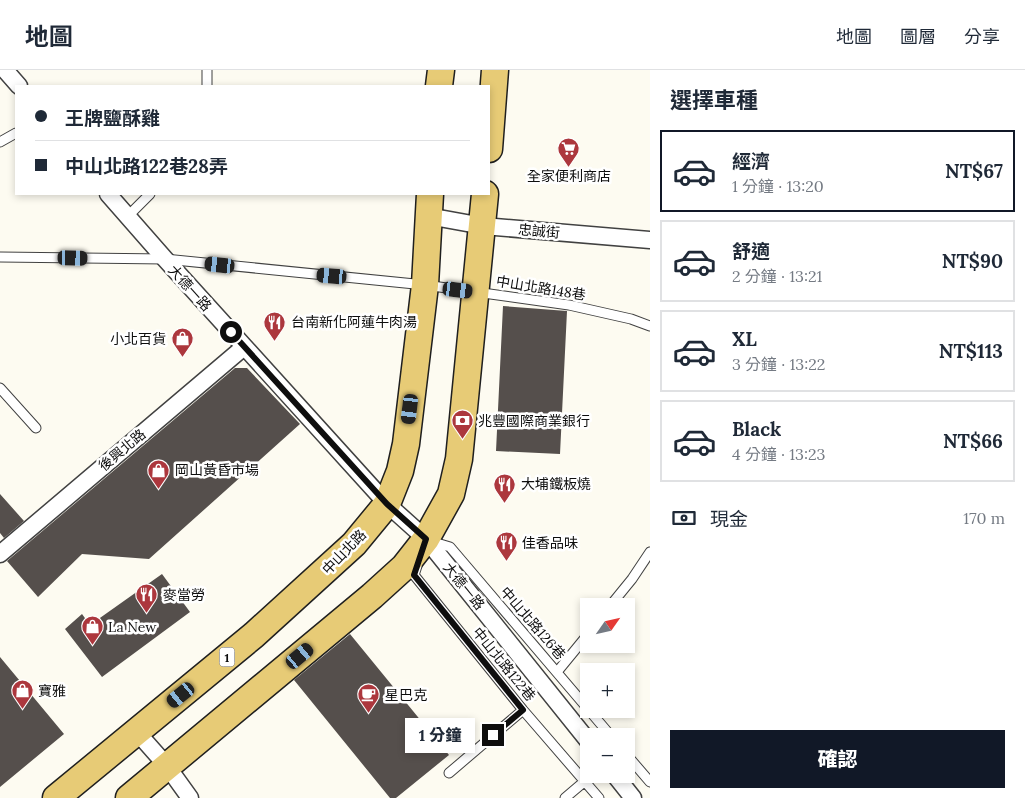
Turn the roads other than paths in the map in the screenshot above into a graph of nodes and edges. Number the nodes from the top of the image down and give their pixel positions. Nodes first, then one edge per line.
1 (5, 70) edge
2 (207, 70) edge
3 (441, 70) edge
4 (495, 70) edge
5 (18, 85) edge
6 (207, 85) edge
7 (439, 85) edge
8 (15, 134) edge
9 (490, 136) edge
10 (0, 142) edge
11 (109, 195) edge
12 (149, 195) edge
13 (485, 195) edge
14 (429, 205) edge
15 (127, 216) junction
16 (483, 226) junction
17 (650, 240) edge
18 (0, 257) edge
19 (165, 259) junction
20 (425, 285) junction
21 (475, 292) junction
22 (650, 326) edge
23 (244, 347) junction
24 (0, 388) edge
25 (36, 428) dead end
26 (387, 504) junction
27 (426, 539) junction
28 (650, 552) edge
29 (0, 554) edge
30 (617, 598) edge
31 (580, 644) edge
32 (557, 672) junction
33 (523, 710) junction
34 (604, 728) edge
35 (136, 731) junction
36 (580, 731) edge
37 (635, 764) edge
38 (167, 766) junction
39 (449, 773) dead end
40 (580, 775) edge
41 (650, 782) edge
42 (583, 783) edge
43 (587, 783) edge
44 (621, 783) edge
45 (56, 798) edge
46 (128, 798) edge
47 (190, 798) edge
48 (565, 798) edge
49 (599, 798) edge
50 (633, 798) edge

1 - 5 street
2 - 6 lane
3 - 7 main road
4 - 9 main road
8 - 10 lane
11 - 15 street, 大德一路
12 - 15 lane
13 - 16 main road
14 - 16 street, 忠誠街
14 - 20 main road, 中山北路 / 1
15 - 19 street, 大德一路
16 - 17 street, 忠誠街
16 - 21 main road
18 - 19 lane, 中山北路148巷
19 - 20 lane, 中山北路148巷
19 - 23 street, 大德一路
20 - 21 lane, 中山北路148巷
20 - 26 main road, 中山北路 / 1
21 - 22 lane, 中山北路148巷
21 - 27 main road
23 - 26 street, 大德一路
23 - 29 street, 後興北路
24 - 25 lane
26 - 27 street, 大德一路
26 - 35 main road, 中山北路 / 1
27 - 32 lane, 中山北路126巷
27 - 33 lane, 中山北路122巷
27 - 36 street, 大德一路
27 - 38 main road
28 - 30 lane
31 - 32 lane
32 - 34 lane, 中山北路126巷
33 - 39 lane
33 - 40 lane, 中山北路122巷
35 - 38 street
35 - 45 main road, 中山北路 / 1
37 - 41 lane
38 - 46 main road
38 - 47 street
42 - 48 lane
43 - 49 lane, 中山北路122巷
44 - 50 street

